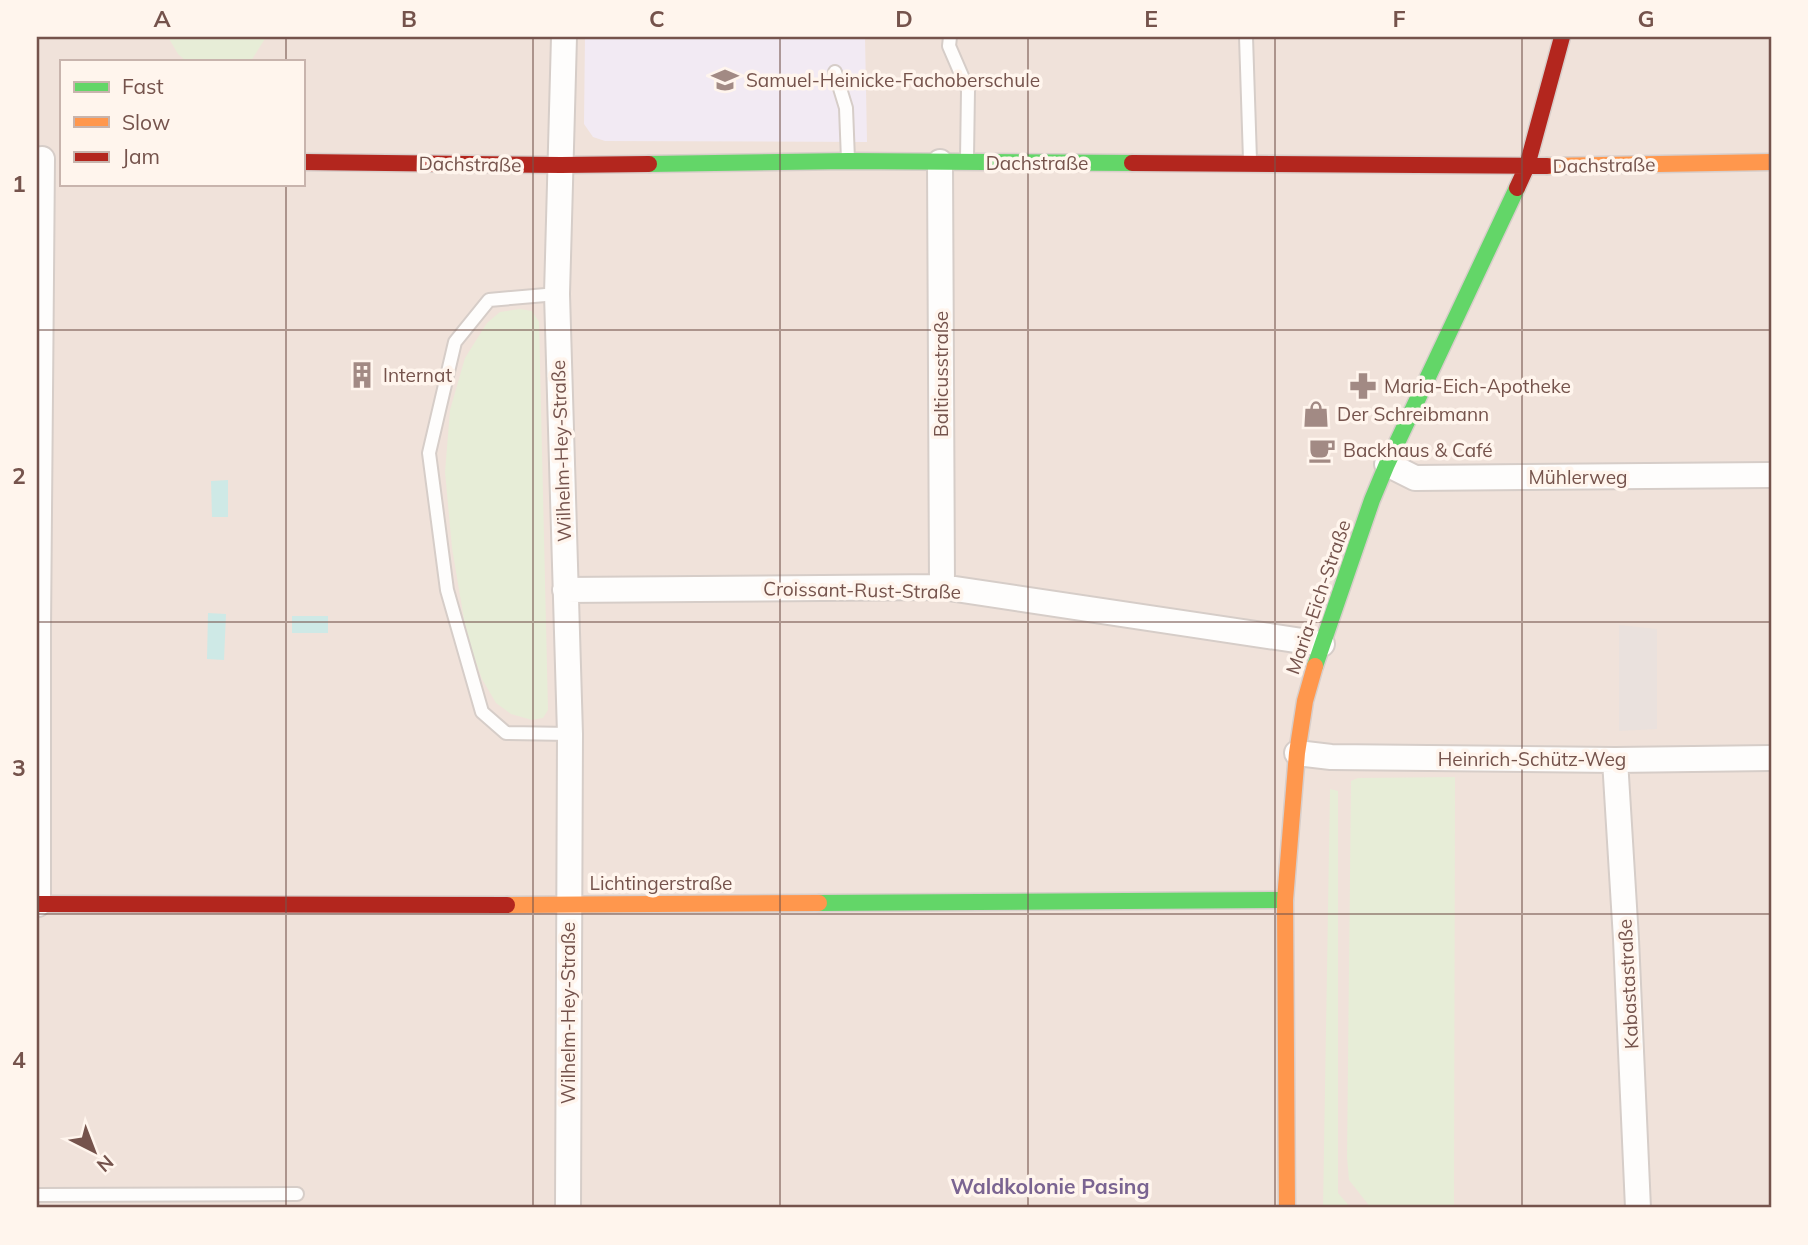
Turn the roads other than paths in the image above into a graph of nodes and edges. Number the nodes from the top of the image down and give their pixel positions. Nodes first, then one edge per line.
1 (565, 37) edge
2 (950, 37) edge
3 (1246, 37) edge
4 (1562, 37) edge
5 (835, 72) dead end
6 (47, 159) edge
7 (848, 161) junction
8 (304, 162) edge
9 (940, 162) junction
10 (967, 162) junction
11 (1771, 162) edge
12 (1251, 164) junction
13 (561, 165) junction
14 (1527, 166) junction
15 (557, 294) junction
16 (1387, 464) junction
17 (1771, 475) edge
18 (942, 587) junction
19 (565, 590) junction
20 (38, 600) edge
21 (1322, 645) junction
22 (570, 734) junction
23 (1297, 753) junction
24 (1615, 760) junction
25 (1770, 763) edge
26 (1284, 900) junction
27 (37, 904) edge
28 (569, 905) junction
29 (127, 1194) junction
30 (297, 1194) dead end
31 (37, 1195) edge
32 (127, 1208) edge
33 (568, 1208) edge
34 (1287, 1208) edge
35 (1638, 1208) edge

1 - 13 street, Wilhelm-Hey-Straße
2 - 10 lane
3 - 12 lane
4 - 14 street, Maria-Eich-Straße
5 - 7 lane
6 - 20 street
7 - 9 street, Dachstraße
7 - 13 street, Dachstraße
8 - 13 street, Dachstraße
9 - 10 street, Dachstraße
9 - 18 street, Balticusstraße
10 - 12 street, Dachstraße
11 - 14 street, Dachstraße
12 - 14 street, Dachstraße
13 - 15 street, Wilhelm-Hey-Straße
14 - 16 street, Maria-Eich-Straße
15 - 19 street, Wilhelm-Hey-Straße
15 - 22 lane
16 - 17 street, Mühlerweg
16 - 21 street, Maria-Eich-Straße
18 - 19 street, Croissant-Rust-Straße
18 - 21 street, Croissant-Rust-Straße
19 - 22 street, Wilhelm-Hey-Straße
20 - 27 street
21 - 23 street, Maria-Eich-Straße
22 - 28 street, Wilhelm-Hey-Straße
23 - 24 street, Heinrich-Schütz-Weg
23 - 26 street, Maria-Eich-Straße
24 - 25 street, Heinrich-Schütz-Weg
24 - 35 street, Kabastastraße
26 - 28 street, Lichtingerstraße
26 - 34 street, Maria-Eich-Straße
27 - 28 street, Lichtingerstraße
28 - 33 street, Wilhelm-Hey-Straße
29 - 30 lane
29 - 31 lane
29 - 32 lane

